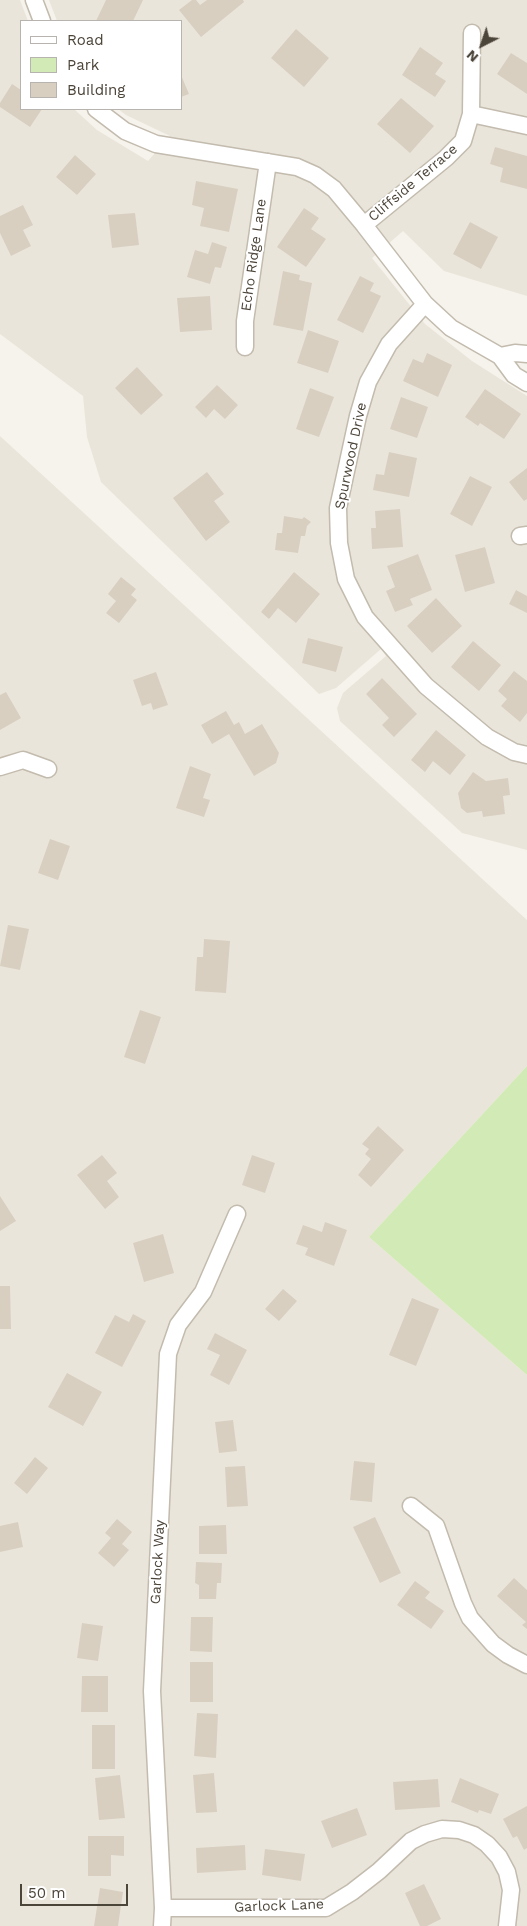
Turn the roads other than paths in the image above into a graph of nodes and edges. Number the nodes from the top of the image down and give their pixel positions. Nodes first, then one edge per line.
1 (34, 0) edge
2 (42, 20) edge
3 (472, 33) dead end
4 (97, 110) edge
5 (471, 114) junction
6 (527, 126) edge
7 (268, 162) junction
8 (364, 224) junction
9 (425, 304) junction
10 (246, 347) dead end
11 (527, 354) edge
12 (500, 356) junction
13 (527, 383) edge
14 (527, 755) edge
15 (0, 768) edge
16 (48, 769) dead end
17 (237, 1214) dead end
18 (411, 1506) dead end
19 (527, 1665) edge
20 (163, 1908) junction
21 (162, 1926) edge
22 (507, 1926) edge

1 - 2 street
3 - 5 street, Cliffside Terrace
4 - 7 street
5 - 6 street
5 - 8 street, Cliffside Terrace
7 - 8 street
7 - 10 street, Echo Ridge Lane
8 - 9 street
9 - 12 street
9 - 14 street, Spurwood Drive
11 - 12 street
12 - 13 street
15 - 16 street
17 - 20 street, Garlock Way
18 - 19 street
20 - 21 street, Garlock Way
20 - 22 street, Garlock Lane

